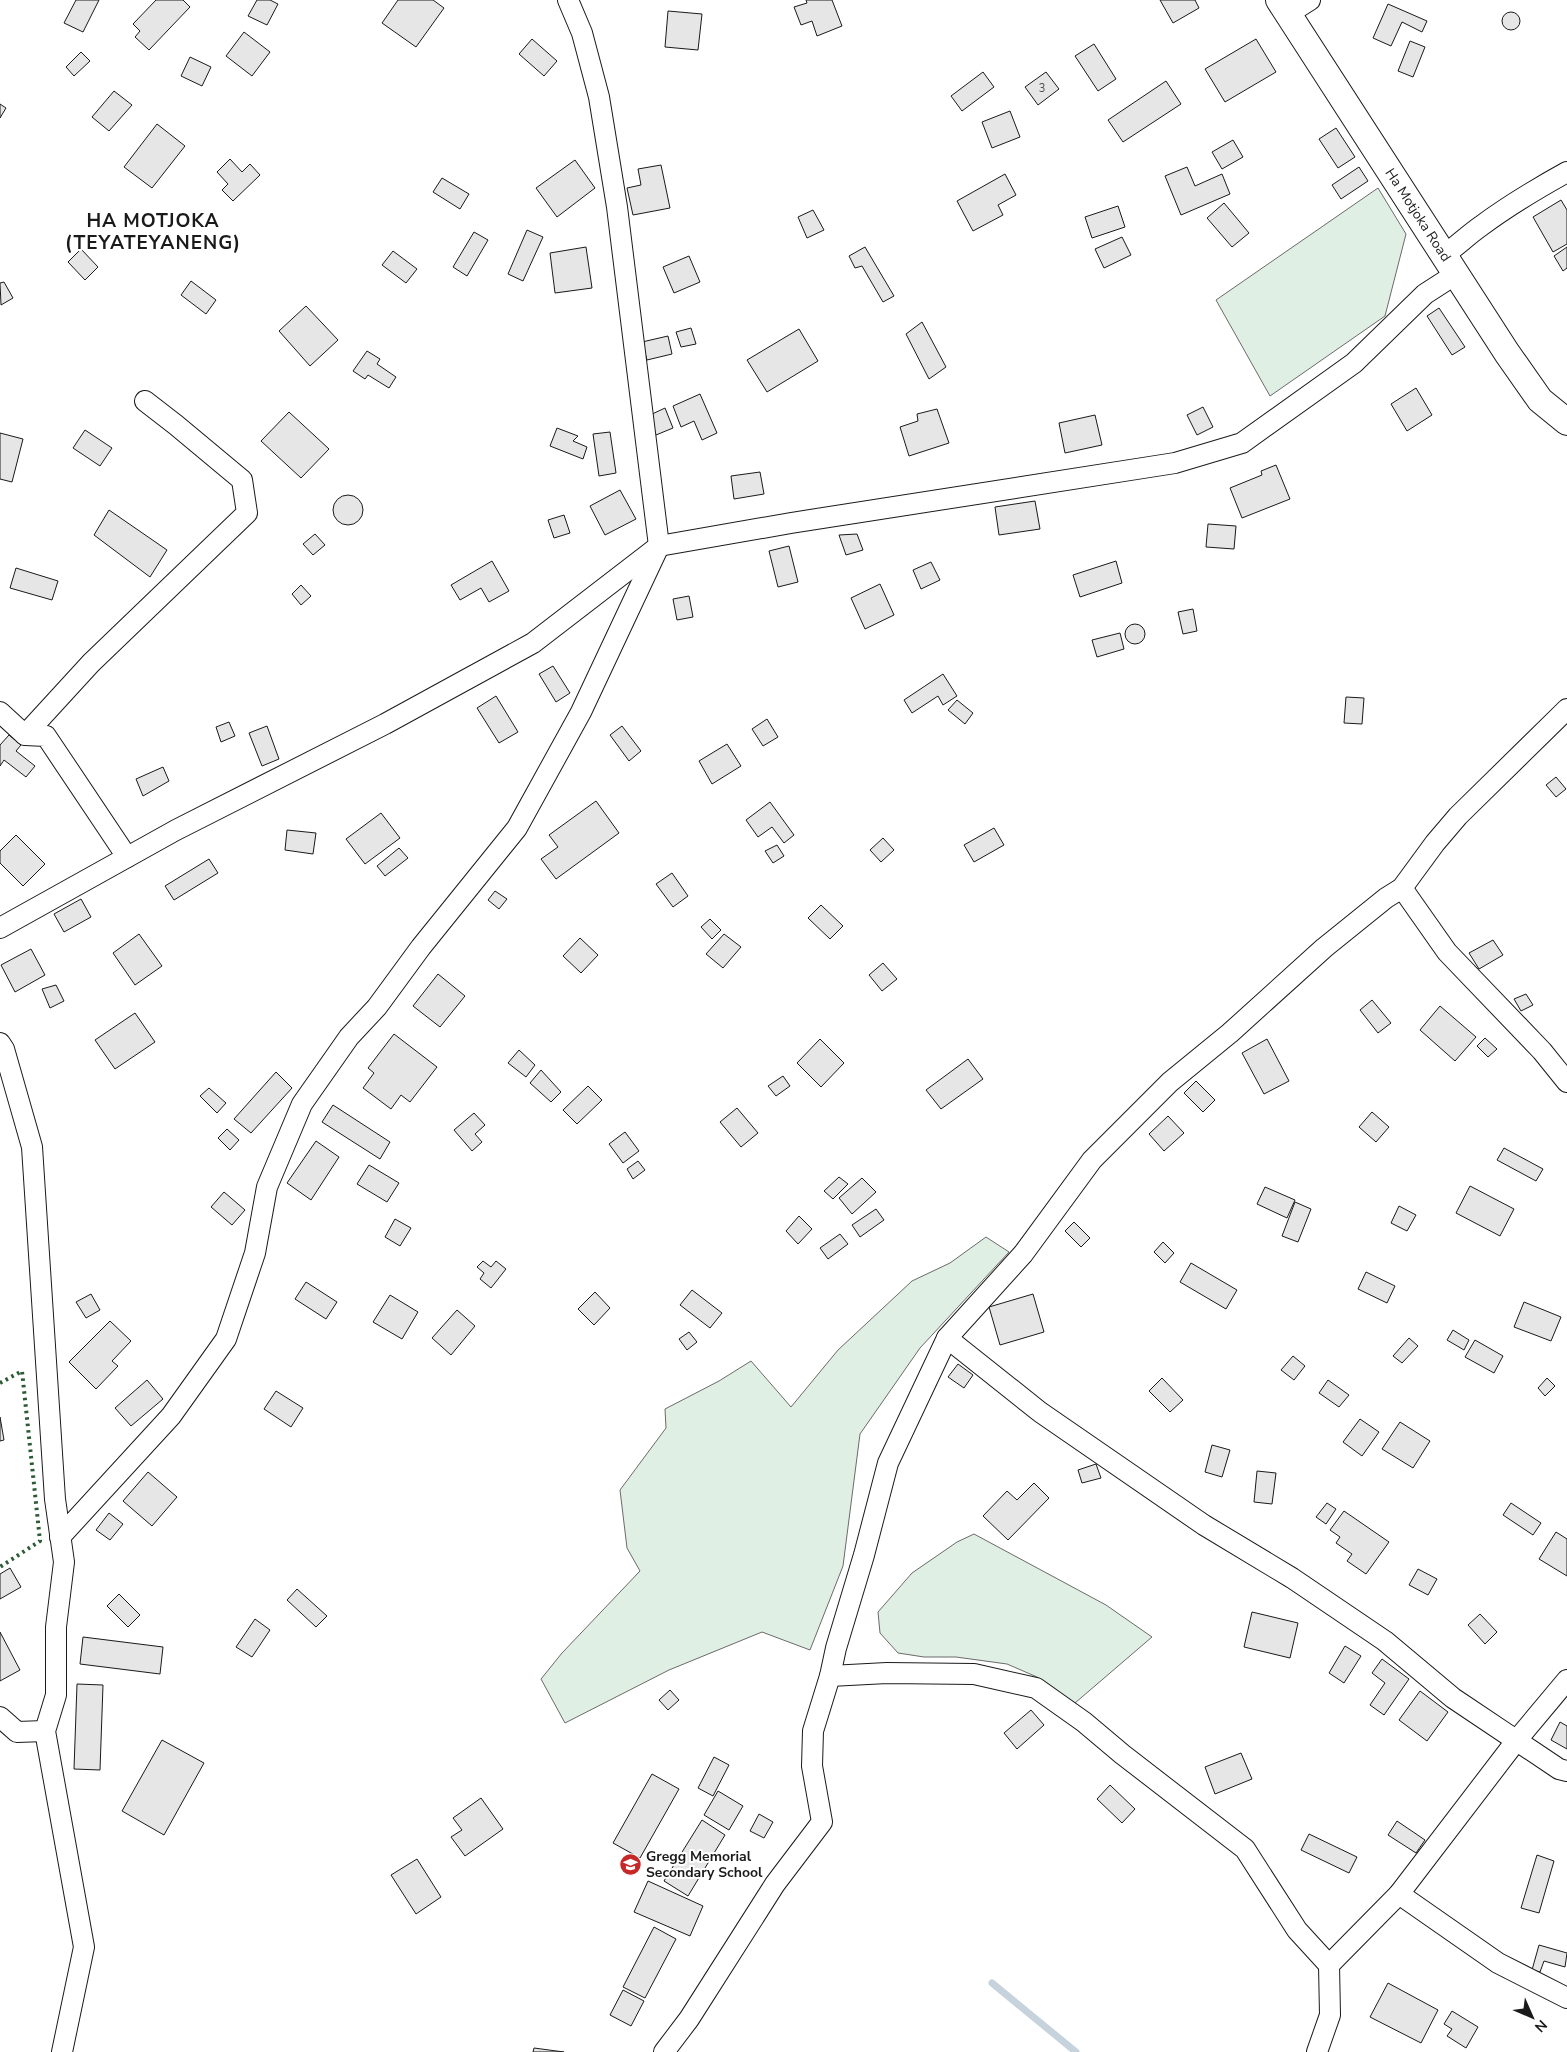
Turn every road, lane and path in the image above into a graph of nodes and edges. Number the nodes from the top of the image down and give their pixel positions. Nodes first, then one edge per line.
1 (568, 0) edge
2 (1310, 0) edge
3 (1284, 7) edge
4 (1567, 172) edge
5 (1450, 265) junction
6 (145, 401) dead end
7 (1567, 422) edge
8 (659, 546) junction
9 (1567, 709) edge
10 (0, 712) edge
11 (25, 735) junction
12 (127, 857) junction
13 (1402, 888) junction
14 (0, 928) edge
15 (0, 1042) edge
16 (1567, 1082) edge
17 (947, 1338) junction
18 (60, 1537) junction
19 (830, 1676) junction
20 (1567, 1680) edge
21 (0, 1717) edge
22 (45, 1730) junction
23 (1516, 1740) junction
24 (1567, 1771) edge
25 (1399, 1894) junction
26 (1329, 1965) junction
27 (1567, 1998) edge
28 (62, 2052) edge
29 (664, 2052) edge
30 (1317, 2052) edge

1 - 8 street
2 - 3 street
3 - 5 street, Ha Motjoka Road
4 - 5 street
5 - 7 street, Ha Motjoka Road
5 - 8 street
6 - 11 street
8 - 12 street
8 - 18 street
9 - 13 street
10 - 11 street
11 - 12 street
12 - 14 street
13 - 16 street
13 - 17 street
15 - 18 street
17 - 19 street
17 - 23 street
18 - 22 street
19 - 26 street
19 - 29 street
20 - 23 street
21 - 22 street
22 - 28 street
23 - 24 street
23 - 25 street
25 - 26 street
25 - 27 street
26 - 30 street

